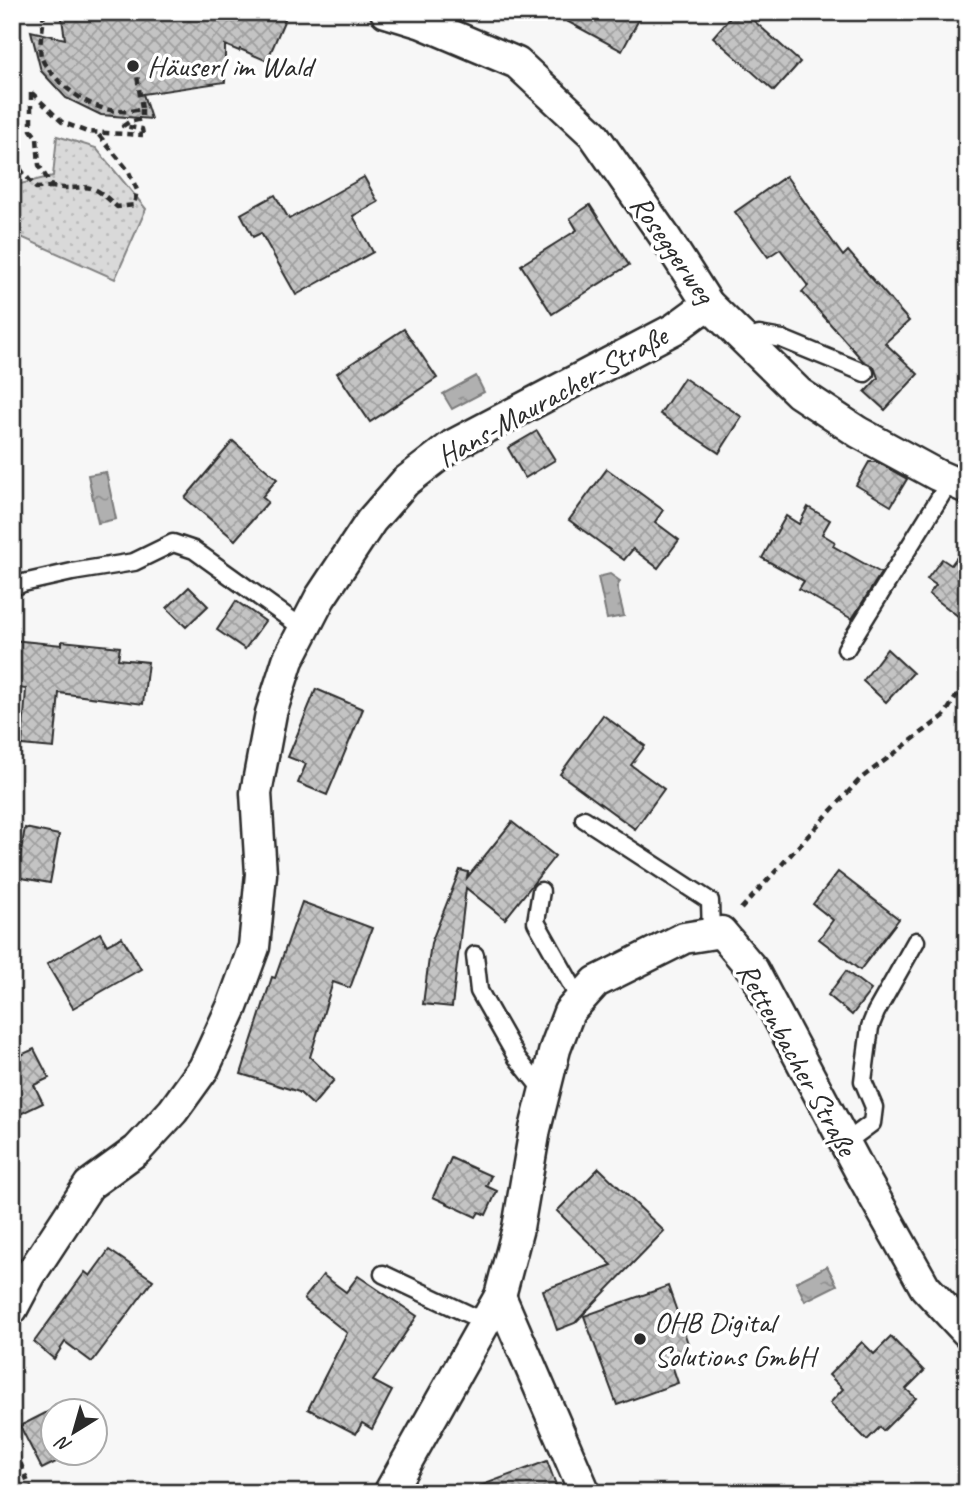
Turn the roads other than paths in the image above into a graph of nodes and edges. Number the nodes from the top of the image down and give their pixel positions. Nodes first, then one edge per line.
1 (386, 12) edge
2 (708, 304) junction
3 (745, 340) junction
4 (865, 373) dead end
5 (958, 484) edge
6 (12, 588) edge
7 (304, 629) junction
8 (846, 649) dead end
9 (584, 819) dead end
10 (541, 891) dead end
11 (711, 934) junction
12 (916, 941) dead end
13 (475, 955) dead end
14 (580, 1000) junction
15 (544, 1092) junction
16 (845, 1143) junction
17 (383, 1274) dead end
18 (499, 1296) junction
19 (12, 1309) edge
20 (485, 1322) junction
21 (967, 1332) edge
22 (389, 1493) edge
23 (585, 1493) edge

1 - 2 street, Roseggerweg
2 - 3 street, Roseggerweg
2 - 7 street, Hans-Mauracher-Straße
3 - 4 lane
3 - 5 street, Roseggerweg
5 - 8 lane
6 - 7 lane
7 - 19 street, Hans-Mauracher-Straße
9 - 11 lane
10 - 14 lane
11 - 14 street, Rettenbacher Straße
11 - 16 street, Rettenbacher Straße
12 - 16 lane
13 - 15 lane
14 - 15 street, Rettenbacher Straße
15 - 18 street, Rettenbacher Straße
16 - 21 street, Rettenbacher Straße
17 - 20 lane
18 - 20 street, Rettenbacher Straße
18 - 23 street
20 - 22 street, Rettenbacher Straße

